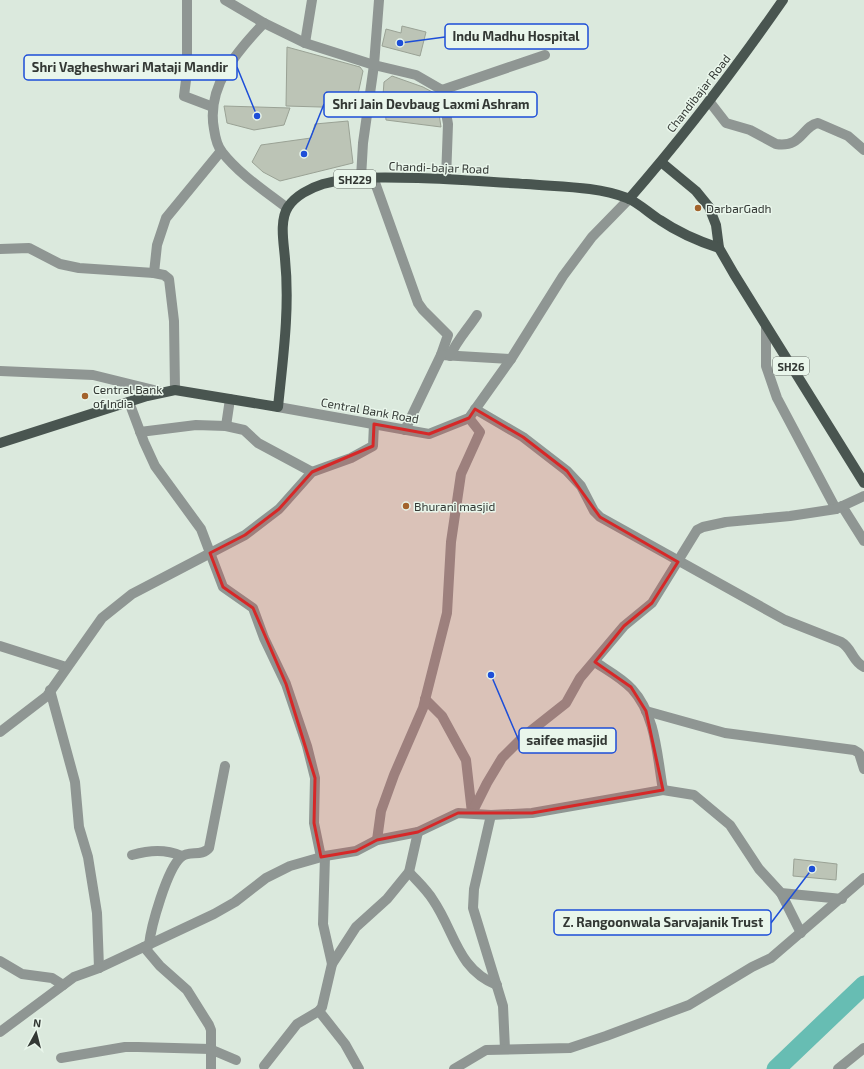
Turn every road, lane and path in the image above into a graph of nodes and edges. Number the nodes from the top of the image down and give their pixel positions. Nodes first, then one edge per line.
1 (187, 0) edge
2 (225, 0) edge
3 (312, 0) edge
4 (379, 0) edge
5 (783, 0) edge
6 (264, 23) junction
7 (305, 43) junction
8 (545, 55) dead end
9 (374, 65) junction
10 (442, 90) junction
11 (709, 101) junction
12 (213, 107) junction
13 (864, 150) edge
14 (221, 151) junction
15 (661, 162) junction
16 (373, 177) junction
17 (361, 178) junction
18 (446, 179) junction
19 (629, 199) junction
20 (287, 208) junction
21 (720, 248) junction
22 (0, 249) edge
23 (154, 272) junction
24 (477, 315) dead end
25 (766, 327) junction
26 (446, 355) junction
27 (511, 359) junction
28 (0, 371) edge
29 (175, 390) junction
30 (162, 392) junction
31 (230, 399) junction
32 (129, 402) junction
33 (278, 407) junction
34 (472, 414) junction
35 (374, 424) junction
36 (226, 426) junction
37 (405, 430) junction
38 (140, 432) junction
39 (0, 443) edge
40 (312, 472) junction
41 (864, 483) edge
42 (864, 496) edge
43 (839, 508) junction
44 (864, 541) edge
45 (210, 553) junction
46 (678, 562) junction
47 (0, 646) edge
48 (595, 662) junction
49 (66, 667) junction
50 (864, 667) edge
51 (50, 690) junction
52 (425, 699) junction
53 (646, 711) junction
54 (0, 732) edge
55 (225, 766) dead end
56 (864, 769) edge
57 (663, 790) junction
58 (472, 813) junction
59 (491, 815) junction
60 (418, 832) junction
61 (377, 840) junction
62 (132, 855) dead end
63 (182, 856) junction
64 (323, 857) junction
65 (409, 872) junction
66 (864, 878) edge
67 (781, 893) junction
68 (842, 899) junction
69 (800, 933) junction
70 (146, 946) junction
71 (0, 960) edge
72 (332, 964) junction
73 (99, 968) junction
74 (63, 985) junction
75 (497, 985) junction
76 (319, 1011) junction
77 (0, 1032) edge
78 (864, 1048) edge
79 (210, 1049) junction
80 (505, 1049) junction
81 (61, 1058) dead end
82 (236, 1060) dead end
83 (264, 1066) dead end
84 (211, 1069) edge
85 (359, 1069) edge
86 (454, 1069) edge
87 (838, 1069) edge

1 - 12 street
2 - 6 street
3 - 7 street
4 - 9 street
5 - 11 main road, Chandibajar Road
6 - 7 street
6 - 12 street
7 - 9 street
8 - 10 street
9 - 10 street
9 - 17 street
10 - 18 street
11 - 13 street
11 - 15 main road, Chandibajar Road
12 - 14 street
14 - 20 street
14 - 23 street
15 - 19 main road, Chandibajar Road
15 - 21 main road, SH26
16 - 17 main road, Chandi-bajar Road / SH229
16 - 18 main road, Chandi-bajar Road / SH229
16 - 26 street
17 - 20 main road, Chandi-bajar Road / SH229
18 - 19 main road, Chandi-bajar Road / SH229
19 - 21 main road
19 - 27 street
20 - 33 main road
21 - 25 main road, SH26
22 - 23 street
23 - 29 street
24 - 26 street
25 - 41 main road, SH26
25 - 43 street
26 - 27 street
26 - 37 street
27 - 34 street
28 - 30 street
29 - 30 main road, Central Bank Road
29 - 31 main road, Central Bank Road
30 - 32 main road, Central Bank Road
31 - 33 main road, Central Bank Road
31 - 36 street
32 - 38 street
32 - 39 main road, Central Bank Road
33 - 35 street, Central Bank Road
34 - 37 street, Central Bank Road
34 - 46 street
34 - 52 street
35 - 37 street, Central Bank Road
35 - 40 street
36 - 38 street
36 - 40 street
38 - 45 street
40 - 45 street
42 - 43 street
43 - 44 street
43 - 46 street
45 - 49 street
45 - 64 street
46 - 48 street
46 - 50 street
47 - 49 street
48 - 53 street
48 - 58 street
49 - 51 street
51 - 54 street
51 - 73 street
52 - 58 street
52 - 61 street
53 - 56 street
53 - 57 street
55 - 63 street
57 - 59 street
57 - 67 street
58 - 59 street
58 - 60 street
59 - 75 street
60 - 61 street
60 - 65 street
61 - 64 street
62 - 63 street
63 - 70 street
64 - 70 street
64 - 72 street
65 - 72 street
65 - 75 street
66 - 68 street
67 - 68 street
67 - 69 street
68 - 69 street
69 - 80 street
70 - 73 street
70 - 79 street
71 - 74 street
72 - 76 street
73 - 74 street
74 - 77 street
75 - 80 street
76 - 83 street
76 - 85 street
78 - 87 street
79 - 81 street
79 - 82 street
79 - 84 street
80 - 86 street

